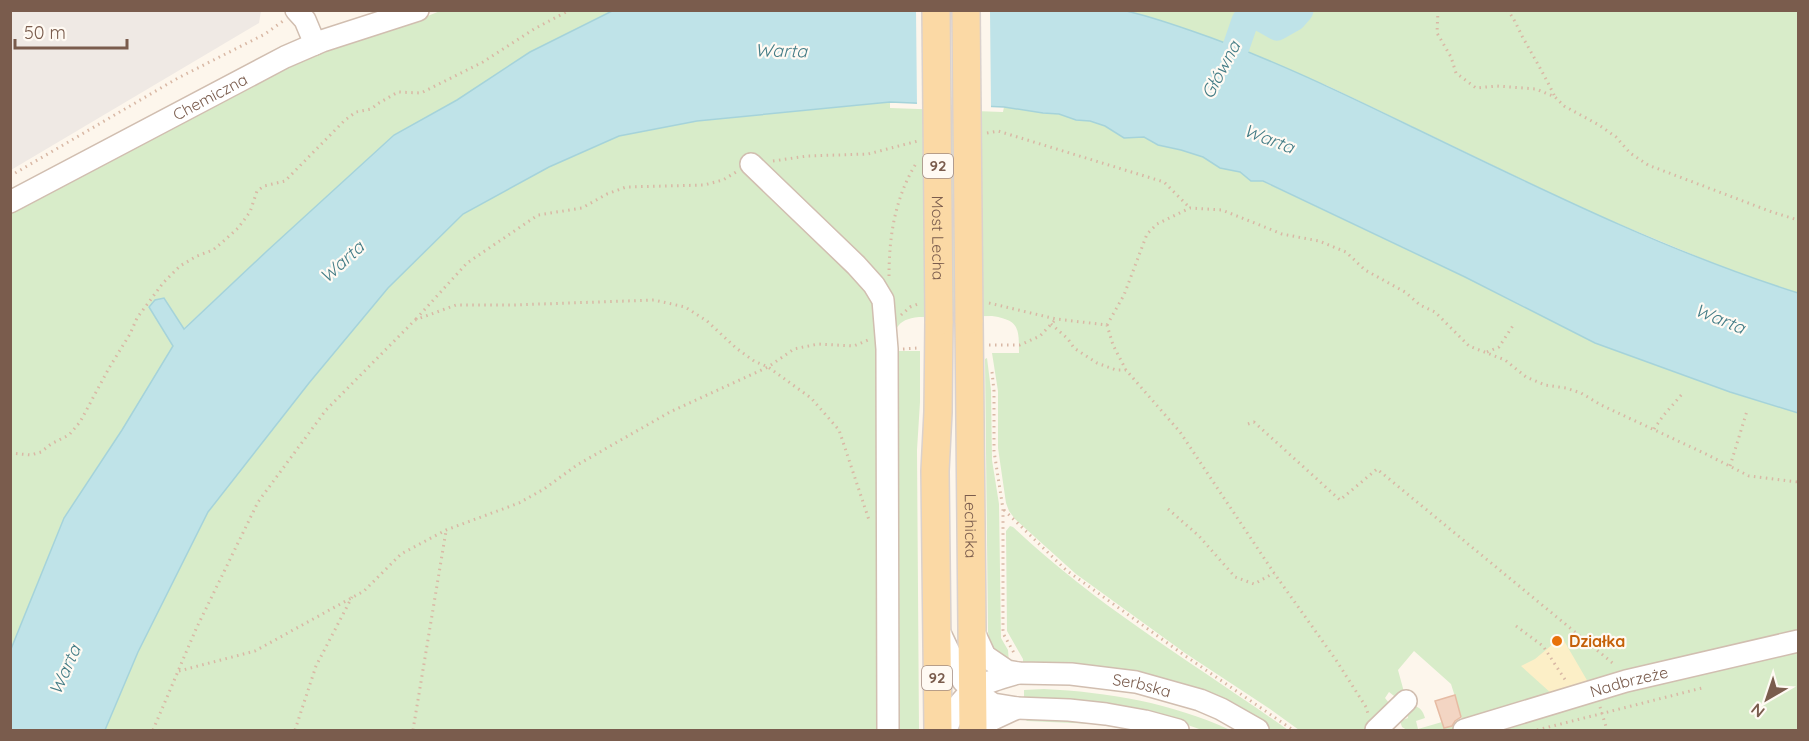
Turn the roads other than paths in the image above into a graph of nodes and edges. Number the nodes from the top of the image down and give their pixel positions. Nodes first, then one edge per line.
1 (418, 10) edge
2 (936, 10) edge
3 (966, 10) edge
4 (292, 13) edge
5 (315, 44) junction
6 (751, 164) road end
7 (10, 202) edge
8 (980, 319) joint
9 (937, 626) junction
10 (972, 627) junction
11 (1798, 641) edge
12 (1016, 665) junction
13 (972, 690) junction
14 (1406, 701) dead end
15 (1017, 708) junction
16 (1383, 726) edge
17 (888, 730) edge
18 (938, 730) edge
19 (946, 730) edge
20 (973, 730) edge
21 (981, 730) edge
22 (1178, 730) edge
23 (1258, 730) edge
24 (1464, 730) edge

1 - 5 street, Chemiczna
2 - 9 main road, Most Lecha / 92, bridge
3 - 8 main road, Most Lecha / 92, bridge
4 - 5 street
5 - 7 street, Chemiczna
6 - 17 street
8 - 10 main road, Lechicka / 92
9 - 13 street
9 - 18 main road, 92
10 - 12 street, Serbska
10 - 13 main road, Lechicka / 92
11 - 24 street, Nadbrzeże
12 - 13 street, Serbska
12 - 23 street, Serbska
13 - 15 street
13 - 19 street
13 - 20 main road, Lechicka / 92
14 - 16 street
15 - 21 street
15 - 22 street

